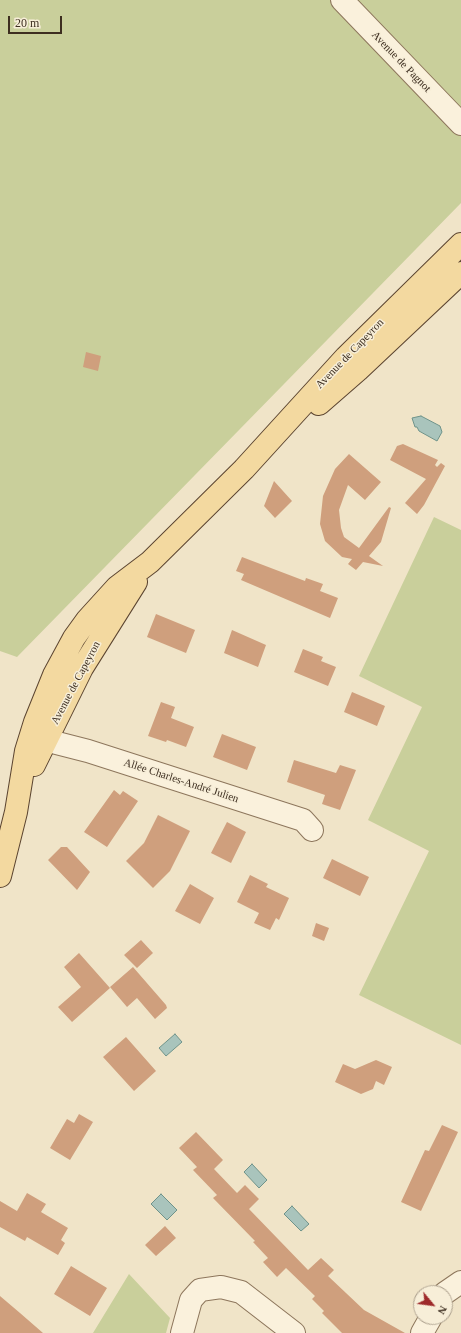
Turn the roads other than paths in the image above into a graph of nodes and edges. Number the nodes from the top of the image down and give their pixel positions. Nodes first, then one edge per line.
1 (342, 0) edge
2 (461, 124) edge
3 (461, 244) edge
4 (461, 273) edge
5 (244, 469) junction
6 (150, 562) junction
7 (45, 740) junction
8 (16, 812) junction
9 (312, 830) dead end
10 (0, 876) edge
11 (182, 1333) edge
12 (294, 1333) edge

1 - 2 street, Avenue de Pagnot
3 - 5 main road, Avenue de Capeyron
4 - 5 main road, Avenue de Capeyron
5 - 6 main road, Avenue de Capeyron
6 - 7 main road, Avenue de Capeyron
6 - 8 main road, Avenue de Capeyron
7 - 8 main road, Avenue de Capeyron
7 - 9 street, Allée Charles-André Julien
8 - 10 main road, Avenue de Capeyron
11 - 12 street

